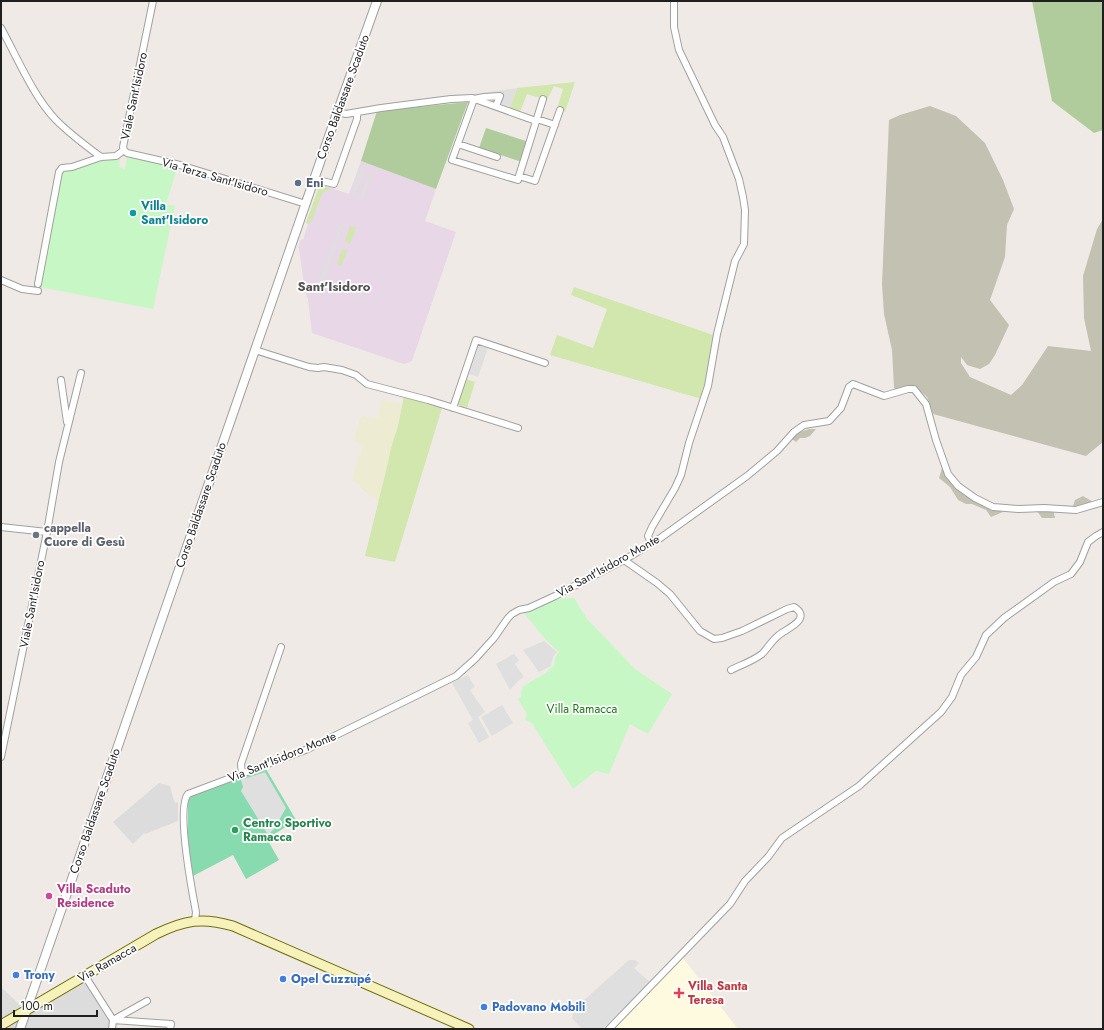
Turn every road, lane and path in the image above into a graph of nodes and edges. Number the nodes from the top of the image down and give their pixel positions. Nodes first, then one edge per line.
1 (153, 1) edge
2 (377, 1) edge
3 (674, 1) edge
4 (1, 28) edge
5 (474, 99) junction
6 (543, 99) dead end
7 (496, 106) junction
8 (560, 110) dead end
9 (338, 112) junction
10 (357, 112) junction
11 (536, 120) junction
12 (555, 126) junction
13 (458, 144) junction
14 (124, 150) junction
15 (101, 157) junction
16 (497, 157) dead end
17 (519, 176) junction
18 (314, 179) junction
19 (306, 204) junction
20 (1, 280) edge
21 (38, 284) dead end
22 (38, 291) dead end
23 (255, 350) junction
24 (545, 363) dead end
25 (81, 373) dead end
26 (61, 380) dead end
27 (453, 408) junction
28 (68, 428) junction
29 (518, 428) dead end
30 (1103, 502) edge
31 (1, 527) edge
32 (47, 532) junction
33 (1103, 532) edge
34 (651, 543) junction
35 (624, 560) junction
36 (281, 647) dead end
37 (731, 670) dead end
38 (1, 757) edge
39 (242, 774) junction
40 (195, 921) junction
41 (85, 976) junction
42 (147, 1001) dead end
43 (27, 1010) junction
44 (113, 1020) junction
45 (1, 1025) edge
46 (171, 1027) edge
47 (20, 1029) edge
48 (112, 1029) edge
49 (469, 1029) edge
50 (609, 1029) edge

1 - 14 street, Viale Sant'Isidoro
2 - 9 street, Corso Baldassare Scaduto
3 - 34 street
4 - 15 street
5 - 7 street
5 - 7 street
5 - 10 street
5 - 13 street
6 - 11 street
7 - 11 street
8 - 12 street
9 - 10 street
9 - 18 street, Corso Baldassare Scaduto
10 - 18 street
11 - 12 street
11 - 17 street
12 - 17 street
13 - 16 street
13 - 17 street
14 - 15 street, Viale Sant'Isidoro
14 - 19 street, Via Terza Sant'Isidoro
15 - 21 street, Viale Sant'Isidoro
18 - 19 street, Corso Baldassare Scaduto
19 - 23 street, Corso Baldassare Scaduto
20 - 22 street
23 - 27 street
23 - 43 street, Corso Baldassare Scaduto
24 - 27 street
25 - 28 street, Viale Sant'Isidoro
26 - 28 street, Viale Sant'Isidoro
27 - 29 street
28 - 32 street, Viale Sant'Isidoro
30 - 34 street, Via Sant'Isidoro Monte
31 - 32 street
32 - 38 street, Viale Sant'Isidoro
33 - 50 street
34 - 35 street, Via Sant'Isidoro Monte
35 - 37 street
35 - 39 street, Via Sant'Isidoro Monte
36 - 39 street
39 - 40 street, Via Sant'Isidoro Monte
40 - 41 main road, Via Ramacca
40 - 49 main road, Via Ramacca
41 - 43 main road, Via Ramacca
41 - 44 street
42 - 44 street
43 - 45 main road, Via Ramacca
43 - 47 street, Corso Baldassare Scaduto
44 - 46 street
44 - 48 street

